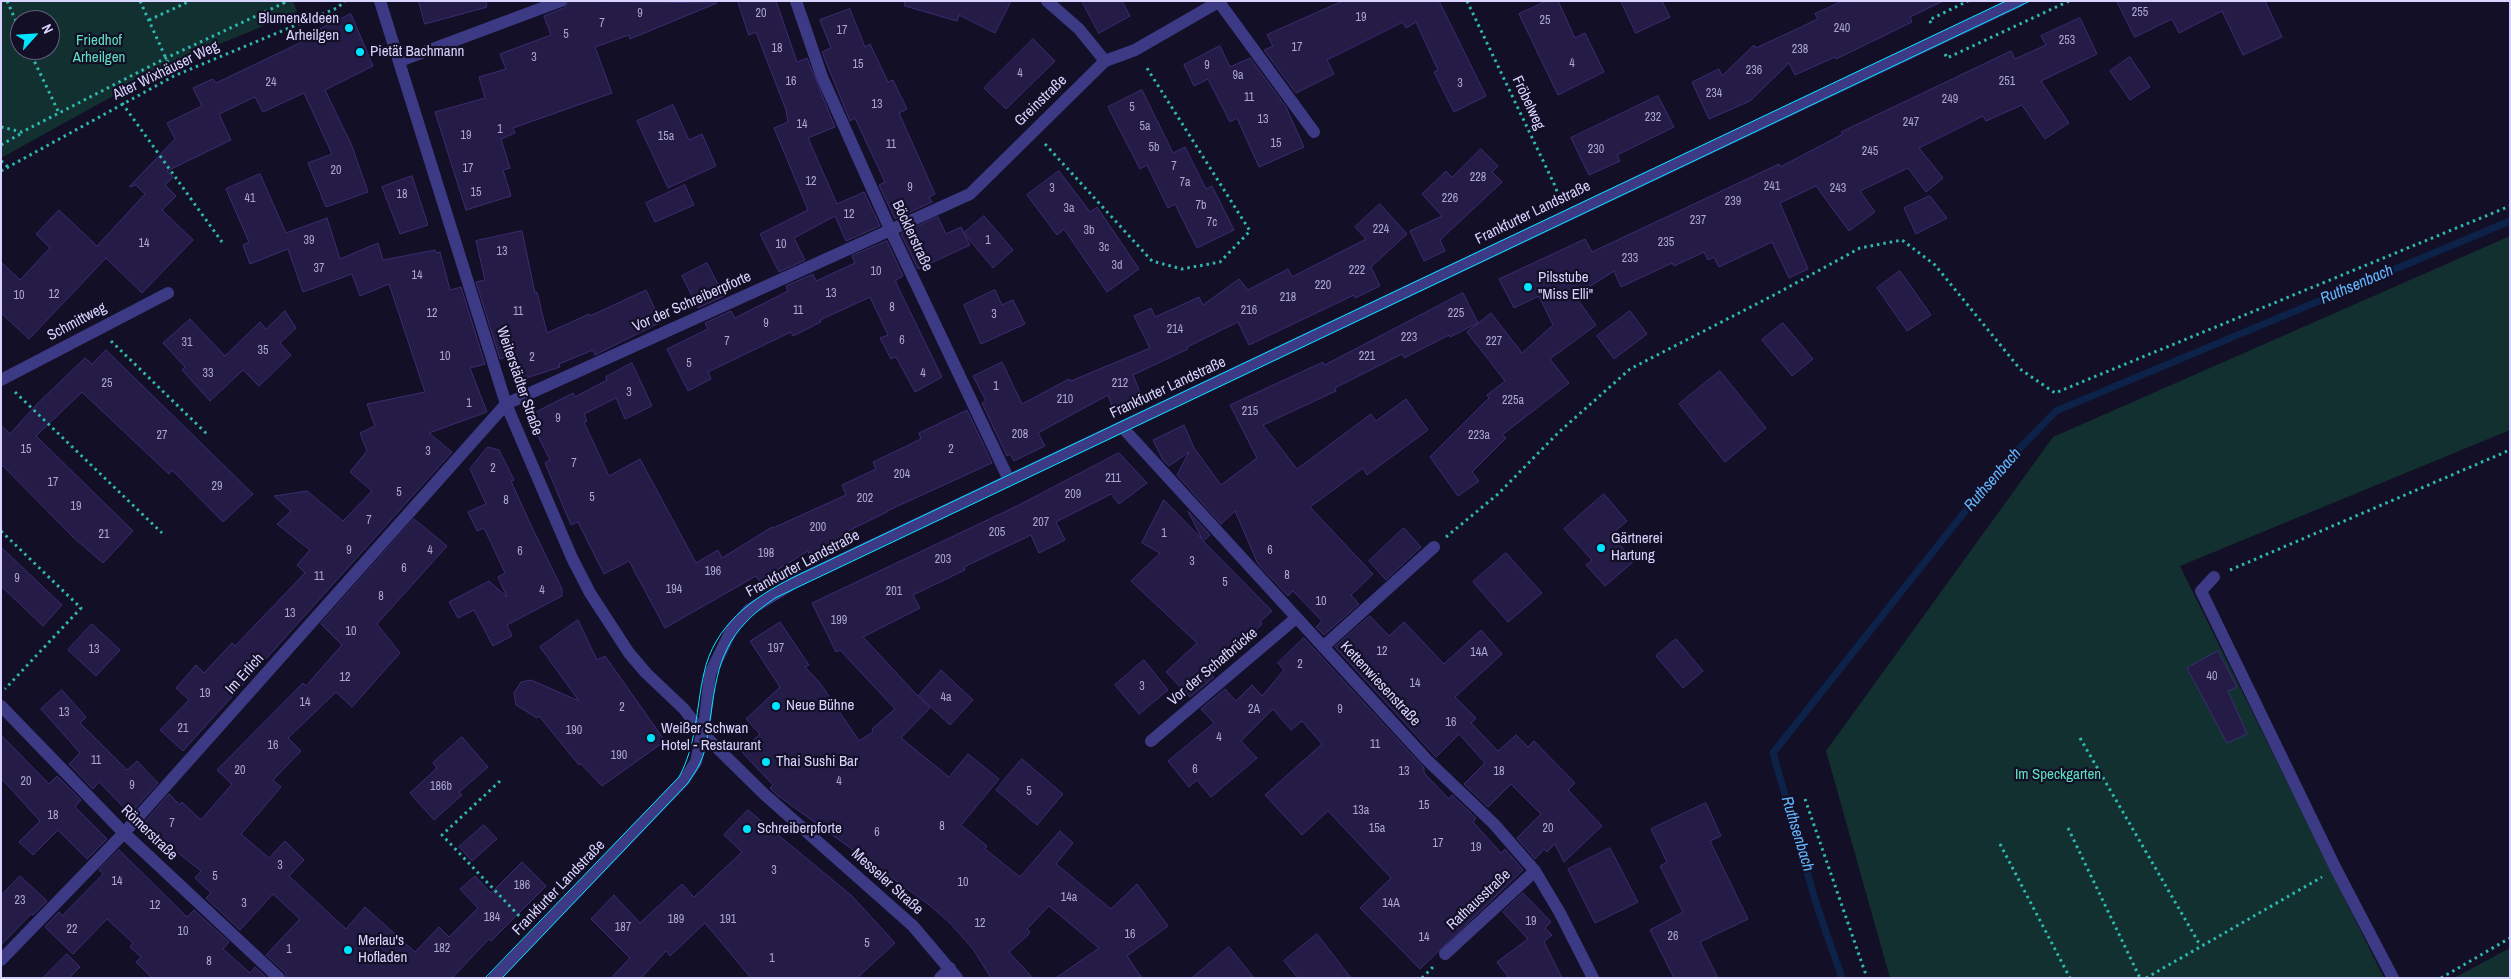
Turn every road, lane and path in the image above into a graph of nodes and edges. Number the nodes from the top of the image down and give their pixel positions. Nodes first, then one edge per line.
1 (140, 1) edge
2 (190, 1) edge
3 (283, 1) edge
4 (334, 1) edge
5 (345, 1) edge
6 (380, 1) edge
7 (561, 1) edge
8 (796, 1) edge
9 (1047, 1) edge
10 (1220, 1) edge
11 (1467, 1) edge
12 (1968, 1) edge
13 (2019, 1) edge
14 (1959, 5) dead end
15 (337, 8) junction
16 (149, 20) junction
17 (1135, 50) junction
18 (166, 58) junction
19 (34, 60) edge
20 (400, 61) junction
21 (1105, 61) junction
22 (174, 76) junction
23 (122, 103) junction
24 (59, 113) junction
25 (1, 127) edge
26 (1033, 131) junction
27 (22, 132) junction
28 (1314, 132) dead end
29 (1, 145) edge
30 (1, 161) edge
31 (8, 167) junction
32 (1, 170) edge
33 (2510, 206) edge
34 (1565, 216) junction
35 (890, 230) junction
36 (222, 242) dead end
37 (168, 293) dead end
38 (98, 329) junction
39 (2, 380) edge
40 (506, 404) junction
41 (1122, 427) junction
42 (209, 436) dead end
43 (2510, 450) edge
44 (1009, 480) junction
45 (1, 531) edge
46 (162, 533) dead end
47 (1434, 547) joint
48 (2214, 577) joint
49 (1296, 618) junction
50 (1323, 647) junction
51 (1, 693) edge
52 (1, 706) edge
53 (702, 733) junction
54 (2080, 738) dead end
55 (1150, 741) dead end
56 (500, 781) dead end
57 (1805, 799) dead end
58 (2068, 828) dead end
59 (124, 833) junction
60 (2000, 844) dead end
61 (2336, 869) junction
62 (1535, 871) junction
63 (536, 935) junction
64 (2510, 938) edge
65 (2200, 945) junction
66 (1445, 954) dead end
67 (1, 960) edge
68 (954, 973) edge
69 (279, 978) edge
70 (494, 978) edge
71 (940, 978) edge
72 (1593, 978) edge
73 (1867, 978) edge
74 (2070, 978) edge
75 (2140, 978) edge
76 (2146, 978) edge
77 (2393, 978) edge
78 (2441, 978) edge

1 - 16 path
2 - 16 path
3 - 18 path
4 - 15 path
5 - 15 path, Alter Wixhäuser Weg
6 - 20 street, Weiterstädter Straße
7 - 20 street
8 - 35 street, Böcklerstraße
9 - 21 street
10 - 17 street, Greinstraße
10 - 28 street
11 - 34 path, Fröbelweg
12 - 14 path
13 - 34 street, Frankfurter Landstraße
15 - 22 path, Alter Wixhäuser Weg
16 - 18 path
17 - 21 street, Greinstraße
17 - 26 path
18 - 22 path
18 - 24 path
19 - 24 path
20 - 40 street, Weiterstädter Straße
21 - 26 street, Greinstraße
22 - 23 path, Alter Wixhäuser Weg
23 - 31 path, Alter Wixhäuser Weg
23 - 36 path
24 - 27 path
25 - 27 path
26 - 35 street, Greinstraße
27 - 29 path
30 - 31 path
31 - 32 path, Alter Wixhäuser Weg
33 - 47 path
34 - 41 street, Frankfurter Landstraße
35 - 40 street, Vor der Schreiberpforte
35 - 44 street, Böcklerstraße
37 - 38 street, Schmittweg
38 - 39 street, Schmittweg
38 - 42 path
39 - 46 path
40 - 53 street, Weiterstädter Straße
40 - 59 street, Im Erlich
41 - 44 street, Frankfurter Landstraße
41 - 49 street, Kettenwiesenstraße
43 - 48 path
44 - 53 street, Frankfurter Landstraße
45 - 51 path
47 - 50 street
48 - 61 street
49 - 50 street, Kettenwiesenstraße
49 - 55 street, Vor der Schafbrücke
50 - 62 street, Kettenwiesenstraße
52 - 59 street, Römerstraße
53 - 63 street, Frankfurter Landstraße
53 - 68 street, Messeler Straße
54 - 65 path
56 - 63 path
57 - 73 path
58 - 75 path
59 - 67 street, Im Erlich
59 - 69 street, Römerstraße
60 - 74 path
61 - 65 path
61 - 77 street
62 - 66 street, Rathausstraße
62 - 72 street, Kettenwiesenstraße
63 - 70 street, Frankfurter Landstraße
64 - 78 path
65 - 76 path
68 - 71 street

